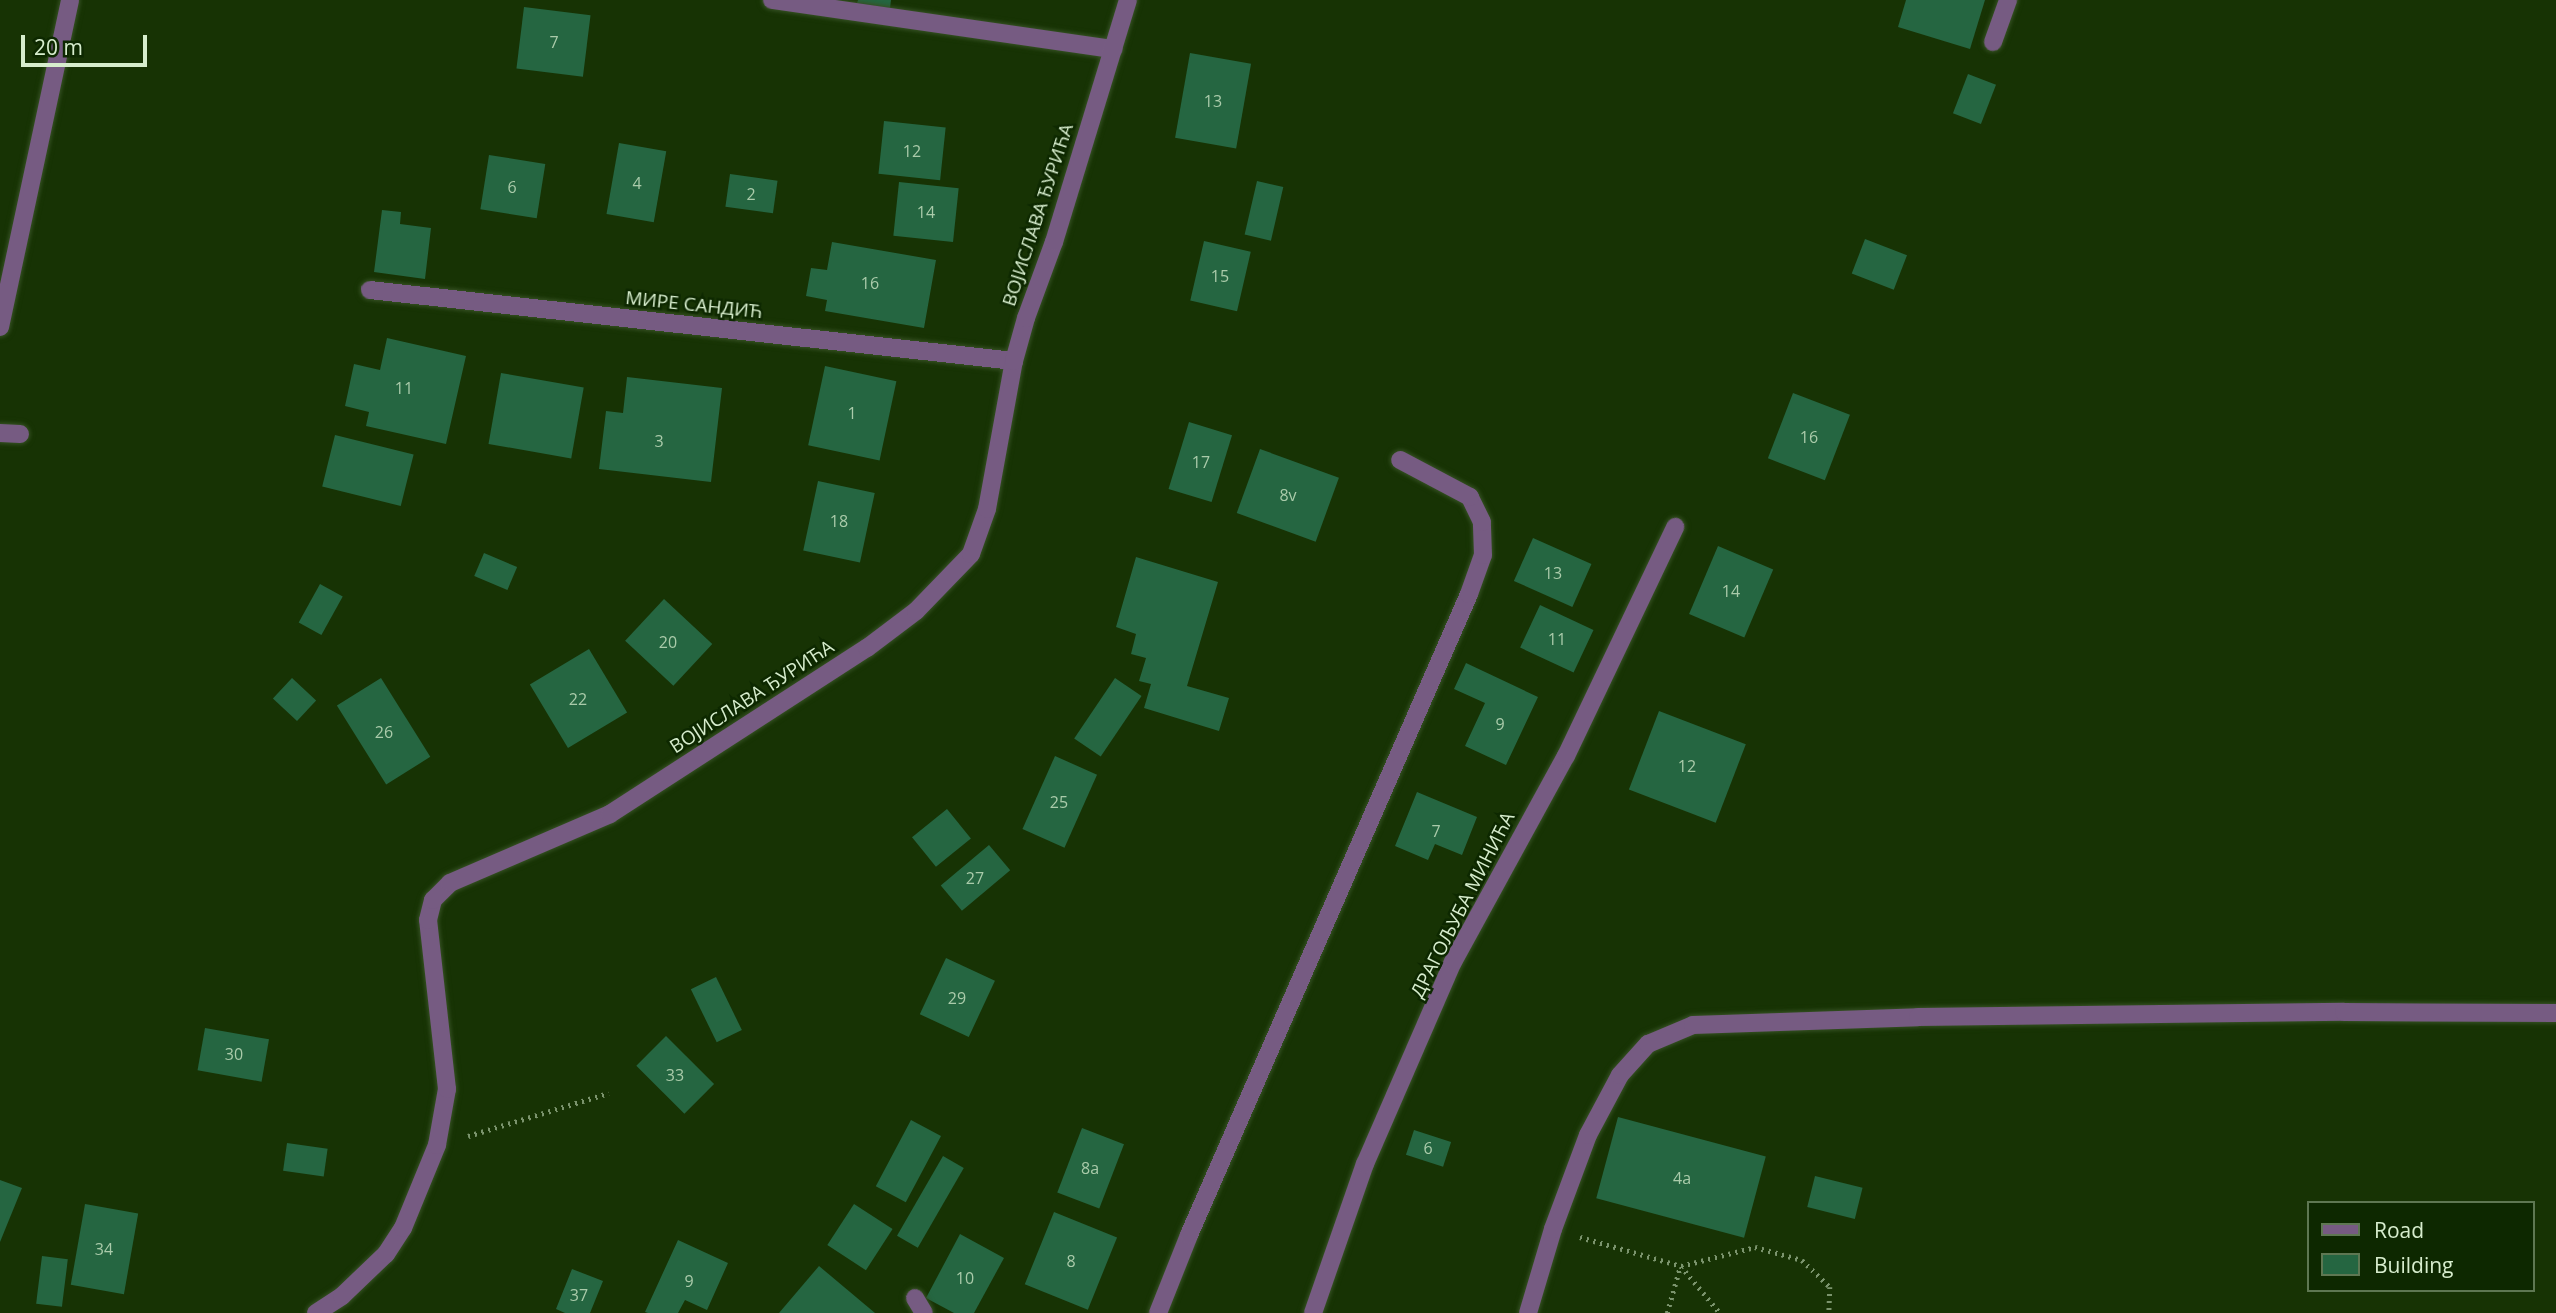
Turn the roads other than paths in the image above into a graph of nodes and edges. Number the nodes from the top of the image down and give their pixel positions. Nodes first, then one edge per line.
1 (70, 0) edge
2 (772, 0) edge
3 (1128, 0) edge
4 (2008, 0) edge
5 (1993, 42) dead end
6 (1114, 49) junction
7 (370, 290) dead end
8 (0, 327) edge
9 (1014, 361) junction
10 (0, 433) edge
11 (20, 434) dead end
12 (1401, 460) dead end
13 (1675, 527) dead end
14 (2556, 1013) edge
15 (316, 1313) edge
16 (1158, 1313) edge
17 (1313, 1313) edge
18 (1528, 1313) edge

1 - 8 street
2 - 6 street
3 - 6 street, ВОЈИСЛАВА ЂУРИЋА
4 - 5 street
6 - 9 street, ВОЈИСЛАВА ЂУРИЋА
7 - 9 street, МИРЕ САНДИЋ
9 - 15 street, ВОЈИСЛАВА ЂУРИЋА
10 - 11 street
12 - 16 street
13 - 17 street, ДРАГОЉУБА МИНИЋА
14 - 18 street

